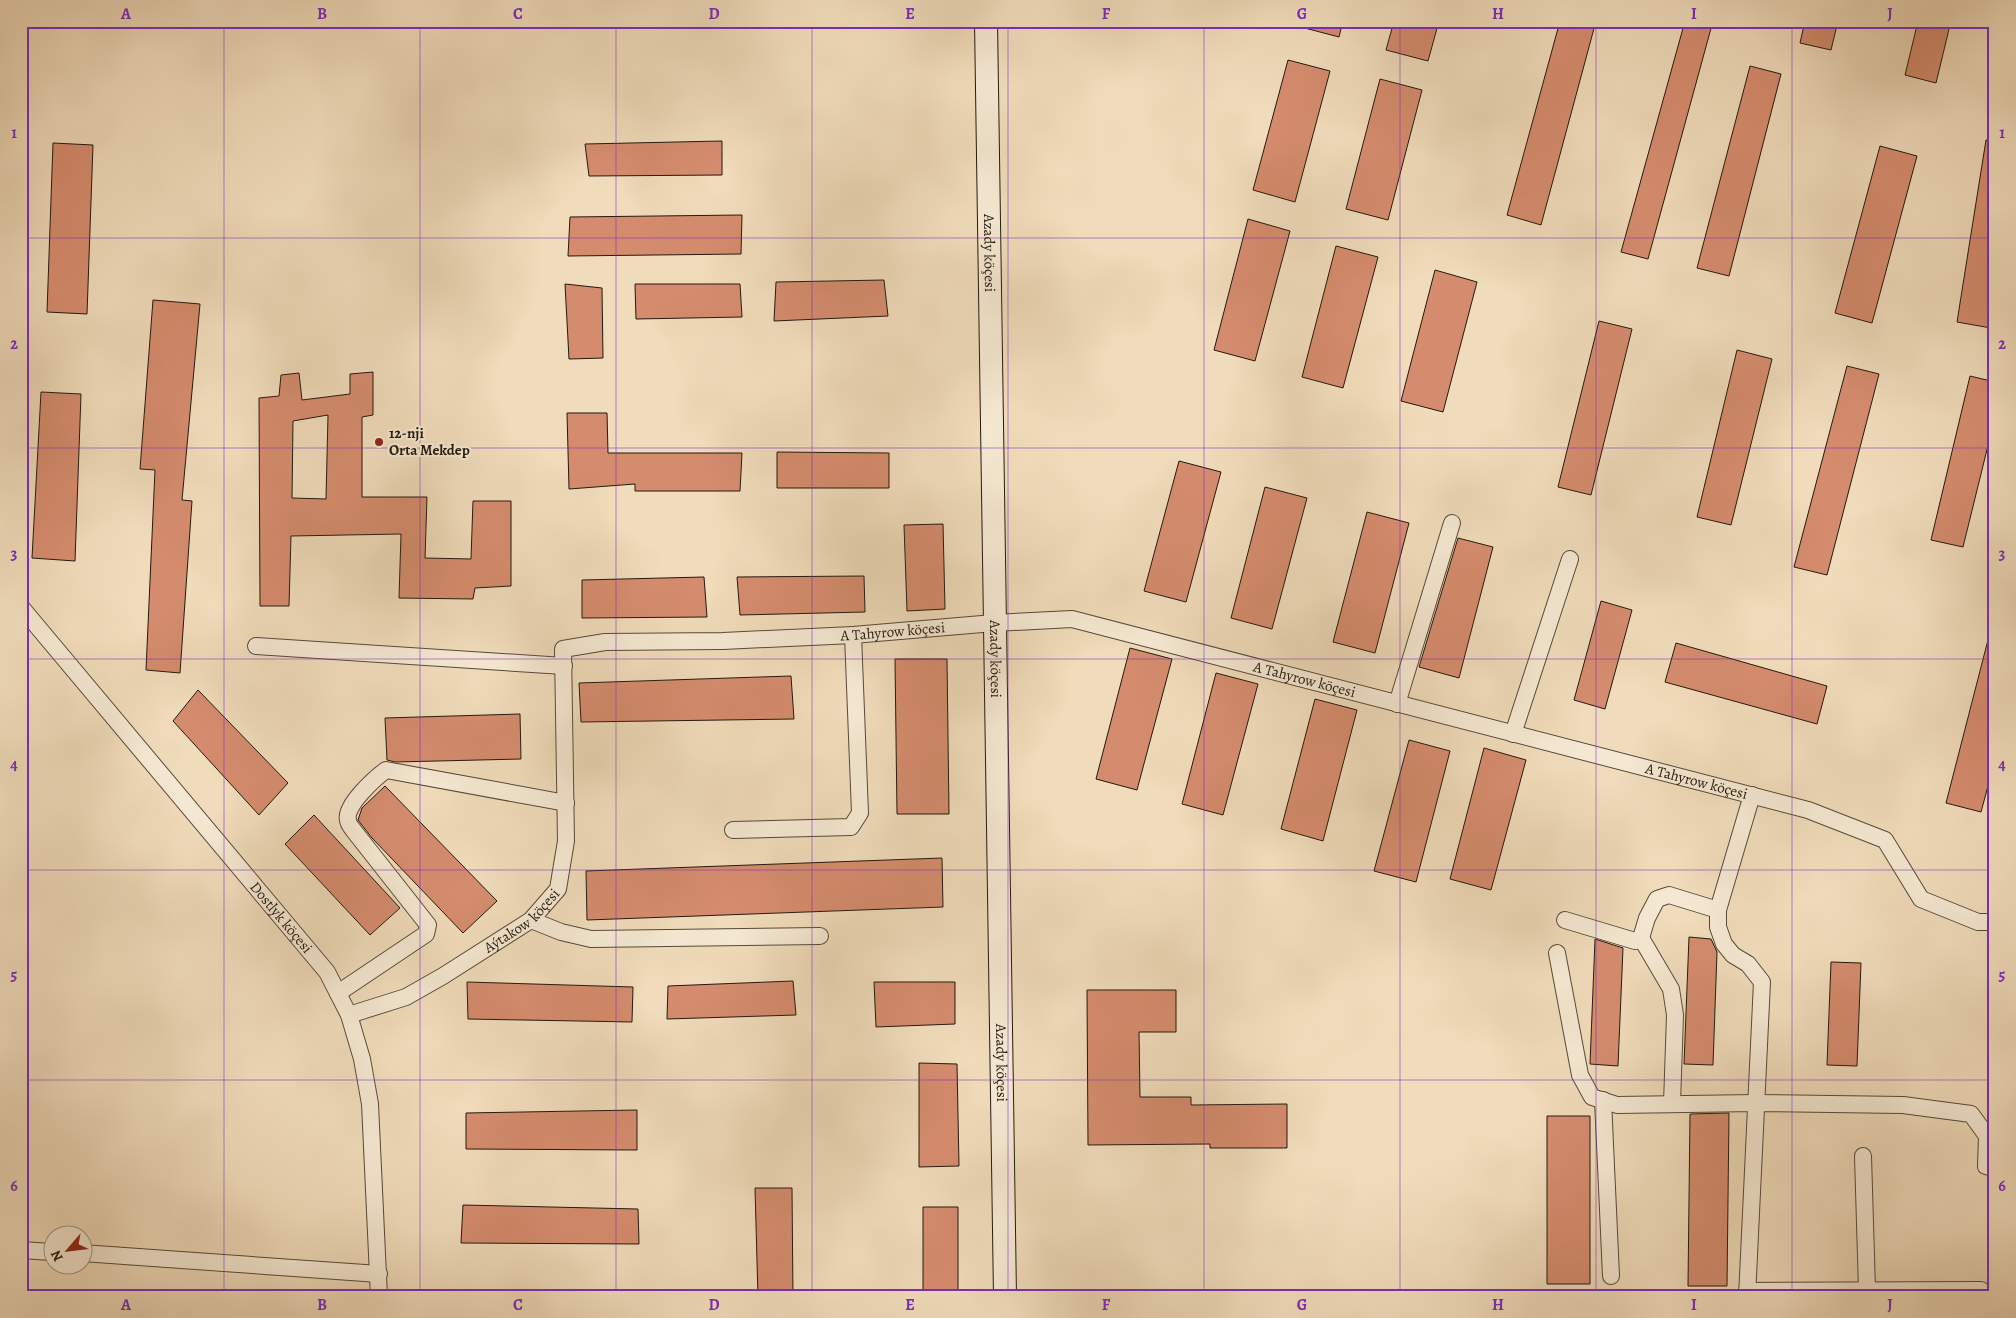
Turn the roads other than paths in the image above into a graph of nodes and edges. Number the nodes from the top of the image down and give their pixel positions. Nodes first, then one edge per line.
1 (986, 21) edge
2 (1452, 523) dead end
3 (1570, 559) dead end
4 (21, 607) edge
5 (994, 623) junction
6 (853, 635) junction
7 (256, 646) dead end
8 (563, 649) joint
9 (564, 666) junction
10 (1397, 704) junction
11 (1513, 734) junction
12 (1752, 795) junction
13 (566, 803) junction
14 (734, 830) dead end
15 (1718, 910) junction
16 (531, 920) junction
17 (1565, 920) dead end
18 (1995, 922) edge
19 (820, 936) dead end
20 (1641, 938) junction
21 (1557, 953) dead end
22 (338, 993) junction
23 (349, 1015) junction
24 (1603, 1100) junction
25 (1756, 1103) junction
26 (1672, 1104) junction
27 (1863, 1156) dead end
28 (1995, 1169) edge
29 (21, 1250) edge
30 (42, 1251) edge
31 (92, 1254) edge
32 (379, 1274) junction
33 (1610, 1276) dead end
34 (1867, 1290) junction
35 (1982, 1290) dead end
36 (1747, 1294) edge
37 (379, 1297) edge
38 (1005, 1297) edge

1 - 5 main road, Azady köçesi
2 - 10 street
3 - 11 street
4 - 22 street, Dostlyk köçesi
5 - 6 street, A Tahyrow köçesi
5 - 10 street, A Tahyrow köçesi
5 - 38 main road, Azady köçesi
6 - 8 street, A Tahyrow köçesi
6 - 14 street
7 - 9 street
8 - 9 street, Aýtakow köçesi
9 - 13 street, Aýtakow köçesi
10 - 11 street, A Tahyrow köçesi
11 - 12 street, A Tahyrow köçesi
12 - 15 street
12 - 18 street, A Tahyrow köçesi
13 - 16 street, Aýtakow köçesi
13 - 22 street
15 - 20 street
15 - 25 street
16 - 19 street
16 - 23 street, Aýtakow köçesi
17 - 20 street
20 - 26 street
21 - 24 street
22 - 23 street, Dostlyk köçesi
23 - 32 street, Dostlyk köçesi
24 - 26 street
24 - 33 street
25 - 26 street
25 - 28 street
25 - 36 street
27 - 34 street
29 - 30 street
31 - 32 street
32 - 37 street, Dostlyk köçesi
34 - 35 street
34 - 36 street

